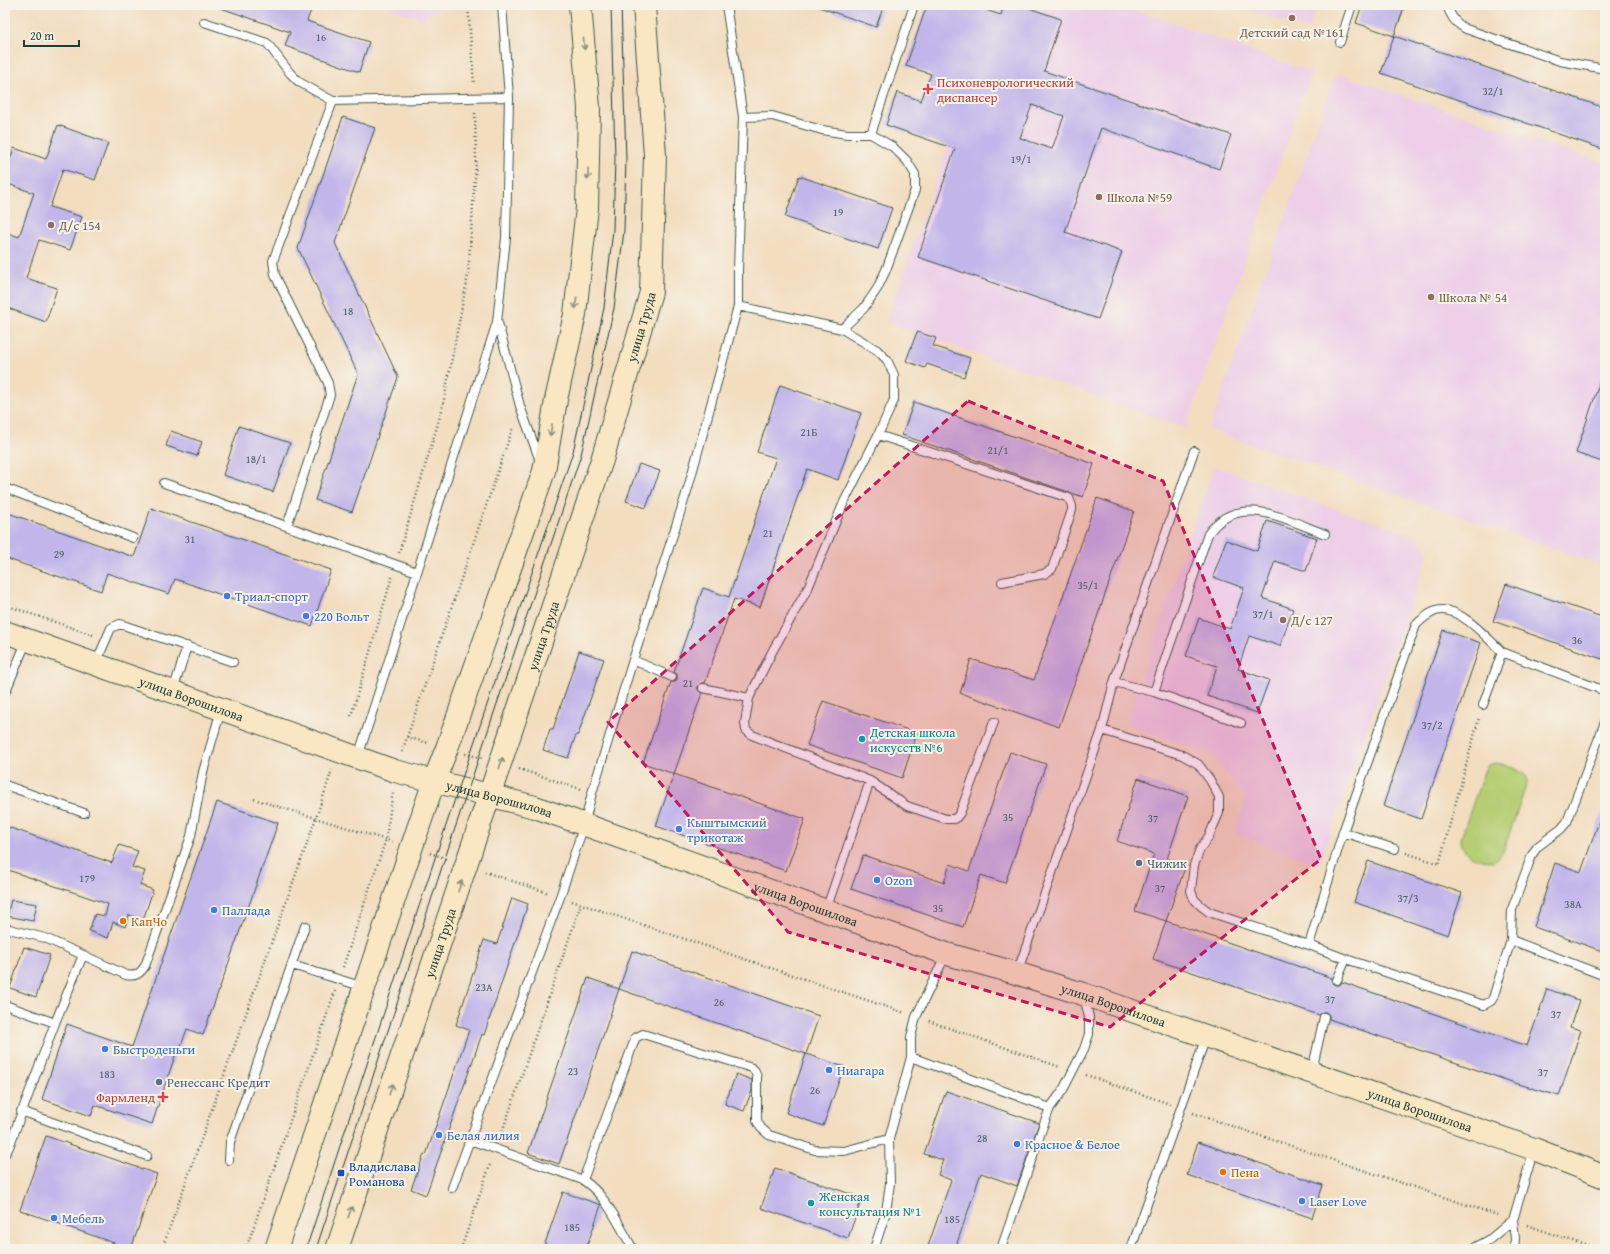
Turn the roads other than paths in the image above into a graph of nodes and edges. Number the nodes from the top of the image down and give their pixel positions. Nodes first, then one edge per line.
1 (502, 5) edge
2 (580, 5) edge
3 (644, 5) edge
4 (726, 5) edge
5 (914, 5) edge
6 (1352, 5) edge
7 (1447, 5) edge
8 (204, 22) dead end
9 (1340, 42) dead end
10 (1605, 69) edge
11 (508, 97) junction
12 (333, 101) junction
13 (743, 117) junction
14 (871, 134) junction
15 (738, 306) junction
16 (497, 322) junction
17 (842, 329) junction
18 (878, 435) junction
19 (1194, 451) dead end
20 (544, 471) junction
21 (164, 483) dead end
22 (5, 488) edge
23 (287, 526) junction
24 (1325, 534) dead end
25 (133, 538) dead end
26 (417, 572) junction
27 (1002, 582) dead end
28 (5, 632) edge
29 (27, 640) junction
30 (187, 646) junction
31 (1502, 652) junction
32 (633, 660) junction
33 (232, 662) dead end
34 (95, 664) junction
35 (672, 677) dead end
36 (1114, 682) junction
37 (703, 688) dead end
38 (1605, 691) edge
39 (173, 692) junction
40 (1154, 692) junction
41 (5, 693) edge
42 (749, 698) junction
43 (1483, 706) road end
44 (222, 709) junction
45 (994, 722) dead end
46 (1605, 722) edge
47 (1241, 723) dead end
48 (1102, 730) junction
49 (358, 757) junction
50 (434, 781) junction
51 (870, 781) junction
52 (5, 785) edge
53 (490, 795) junction
54 (84, 813) dead end
55 (584, 825) junction
56 (1343, 832) junction
57 (1395, 849) road end
58 (826, 911) junction
59 (305, 926) dead end
60 (5, 928) edge
61 (1511, 940) junction
62 (1309, 945) junction
63 (947, 954) junction
64 (83, 955) junction
65 (1346, 960) junction
66 (292, 965) junction
67 (1016, 973) junction
68 (1605, 976) edge
69 (1337, 980) dead end
70 (364, 988) junction
71 (1083, 994) junction
72 (5, 1005) edge
73 (1324, 1017) dead end
74 (55, 1023) junction
75 (1206, 1036) junction
76 (911, 1057) junction
77 (1311, 1073) junction
78 (1050, 1108) junction
79 (21, 1111) junction
80 (889, 1139) junction
81 (470, 1140) junction
82 (1534, 1149) junction
83 (5, 1154) edge
84 (147, 1156) dead end
85 (229, 1160) dead end
86 (1605, 1177) edge
87 (583, 1180) junction
88 (452, 1188) dead end
89 (1513, 1220) junction
90 (276, 1249) edge
91 (337, 1249) edge
92 (633, 1249) edge
93 (874, 1249) edge
94 (1001, 1249) edge
95 (1131, 1249) edge
96 (1472, 1249) edge
97 (1514, 1249) edge

1 - 11 lane
2 -> 20 main road
53 -> 3 main road, улица Труда
4 - 13 lane
5 - 14 lane
6 - 9 lane
7 - 10 lane
8 - 12 lane
11 - 12 lane
11 - 16 lane
12 - 23 lane
13 - 14 lane
13 - 15 lane
14 - 17 lane
15 - 17 lane
15 - 32 lane
16 - 20 lane
16 - 26 lane
17 - 18 lane
18 - 27 lane
18 - 42 lane
19 - 36 lane
20 - 50 main road
21 - 23 lane
22 - 25 lane
23 - 26 lane
24 - 40 lane
26 - 49 lane
28 - 29 main road, улица Ворошилова
29 - 34 main road, улица Ворошилова
29 - 41 lane
30 - 33 lane
30 - 34 lane
30 - 39 lane
31 - 38 lane
31 - 43 lane
31 - 56 lane
32 - 35 lane
32 - 55 lane
34 - 39 main road, улица Ворошилова
36 - 40 lane
36 - 48 lane
37 - 42 lane
39 - 44 main road, улица Ворошилова
40 - 47 lane
42 - 51 lane
44 - 49 main road, улица Ворошилова
44 - 64 lane
45 - 51 lane
46 - 61 lane
48 - 62 lane
48 - 67 lane
49 - 50 main road, улица Ворошилова
50 - 53 main road, улица Ворошилова
50 - 70 main road
51 - 58 lane
52 - 54 lane
53 - 55 main road, улица Ворошилова
91 -> 53 main road, улица Труда
55 - 58 main road, улица Ворошилова
55 - 81 lane
56 - 57 lane
56 - 62 lane
58 - 63 main road, улица Ворошилова
59 - 66 lane
60 - 64 lane
61 - 65 lane
61 - 68 lane
62 - 65 lane
63 - 67 main road, улица Ворошилова
63 - 76 lane
64 - 74 lane
65 - 69 lane
66 - 70 lane
66 - 85 lane
67 - 71 main road, улица Ворошилова
70 - 90 main road
71 - 75 main road, улица Ворошилова
71 - 78 lane
72 - 74 lane
73 - 77 lane
74 - 79 lane
75 - 77 main road, улица Ворошилова
75 - 95 lane
76 - 78 lane
76 - 80 lane
77 - 82 main road, улица Ворошилова
78 - 94 lane
79 - 83 lane
79 - 84 lane
80 - 87 lane
80 - 93 lane
81 - 87 lane
81 - 88 lane
82 - 86 main road, улица Ворошилова
82 - 89 lane
87 - 92 lane
89 - 96 lane
89 - 97 lane

